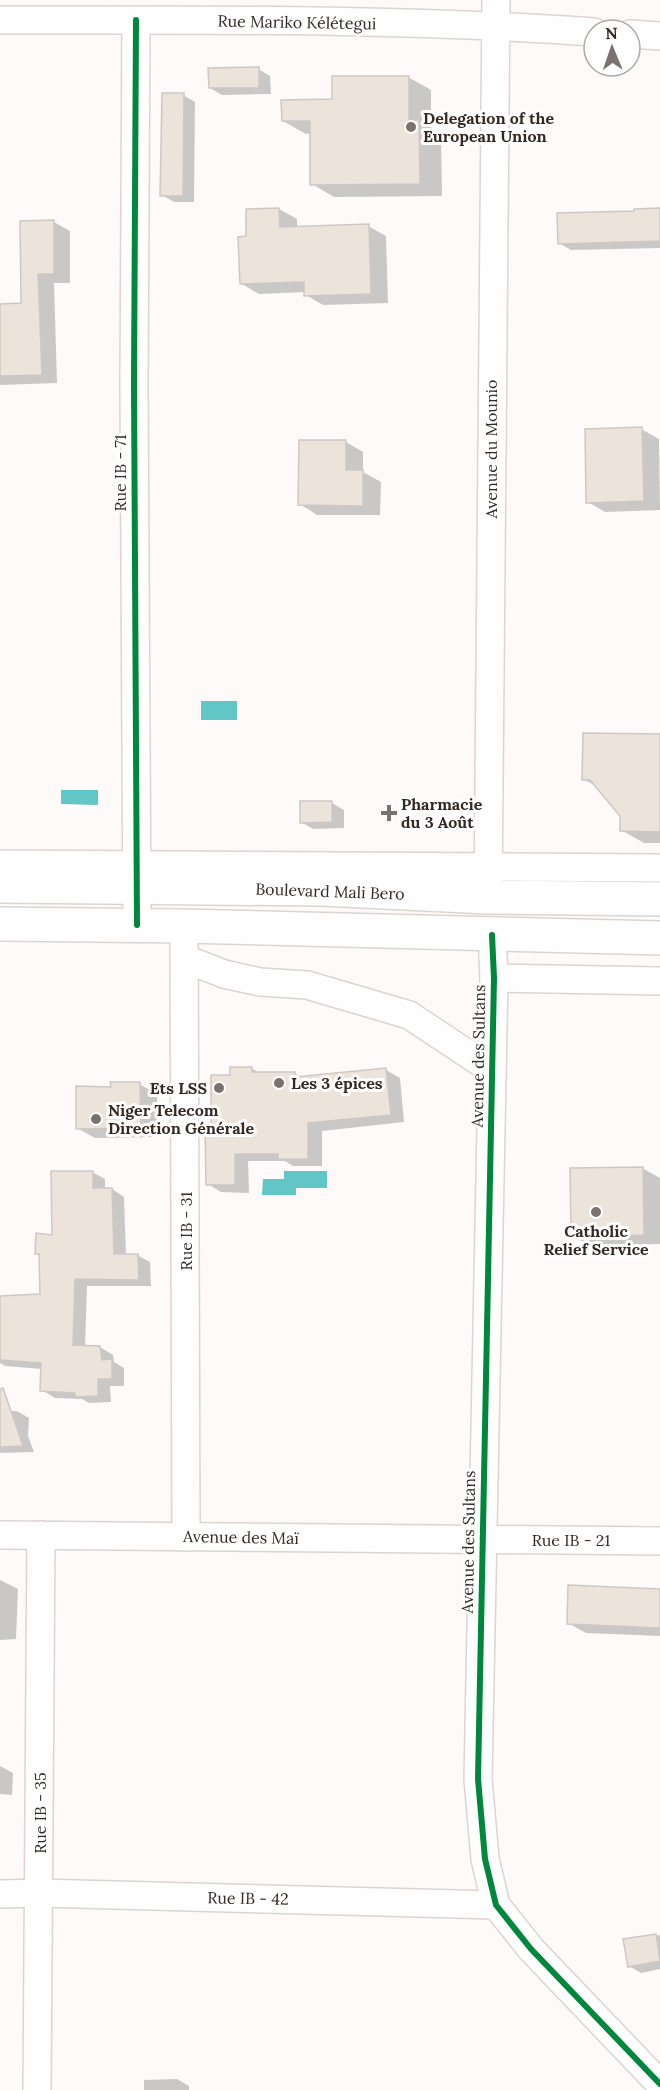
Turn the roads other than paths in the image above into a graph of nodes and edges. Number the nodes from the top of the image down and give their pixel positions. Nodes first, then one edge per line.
1 (496, 13) edge
2 (153, 14) edge
3 (0, 20) edge
4 (582, 30) edge
5 (642, 35) edge
6 (660, 36) edge
7 (0, 864) edge
8 (660, 868) edge
9 (136, 876) junction
10 (489, 883) junction
11 (0, 886) edge
12 (660, 899) edge
13 (0, 924) edge
14 (137, 925) junction
15 (184, 926) junction
16 (492, 935) junction
17 (660, 938) edge
18 (186, 958) junction
19 (494, 978) junction
20 (660, 981) edge
21 (492, 1070) junction
22 (0, 1535) edge
23 (41, 1535) junction
24 (186, 1536) junction
25 (481, 1540) junction
26 (660, 1541) edge
27 (39, 1893) junction
28 (0, 1894) edge
29 (496, 1905) junction
30 (660, 2084) edge
31 (37, 2090) edge

1 - 2 street, Rue Mariko Kélétegui
1 - 4 street, Rue Mariko Kélétegui
1 - 10 street, Avenue du Mounio
2 - 3 street, Rue Mariko Kélétegui
2 - 9 street, Rue IB - 71
5 - 6 street
7 - 9 street, Boulevard Mali Bero
8 - 10 street, Boulevard Mali Bero
9 - 10 main road, Boulevard Mali Bero
9 - 11 main road, Boulevard Mali Bero
9 - 14 street, Rue IB - 71
10 - 12 main road, Boulevard Mali Bero
13 - 14 main road
14 - 15 main road
15 - 16 main road
15 - 18 street, Rue IB - 31
16 - 17 main road
16 - 19 street, Avenue des Sultans
18 - 21 street
18 - 24 street, Rue IB - 31
19 - 20 street
19 - 21 street, Avenue des Sultans
21 - 25 street, Avenue des Sultans
22 - 23 street, Avenue des Maï
23 - 24 street, Avenue des Maï
23 - 27 street, Rue IB - 35
24 - 25 street, Avenue des Maï
25 - 26 street, Rue IB - 21
25 - 29 street, Avenue des Sultans
27 - 28 street, Rue IB - 42
27 - 29 street, Rue IB - 42
27 - 31 street, Rue IB - 35
29 - 30 street, Avenue des Sultans

